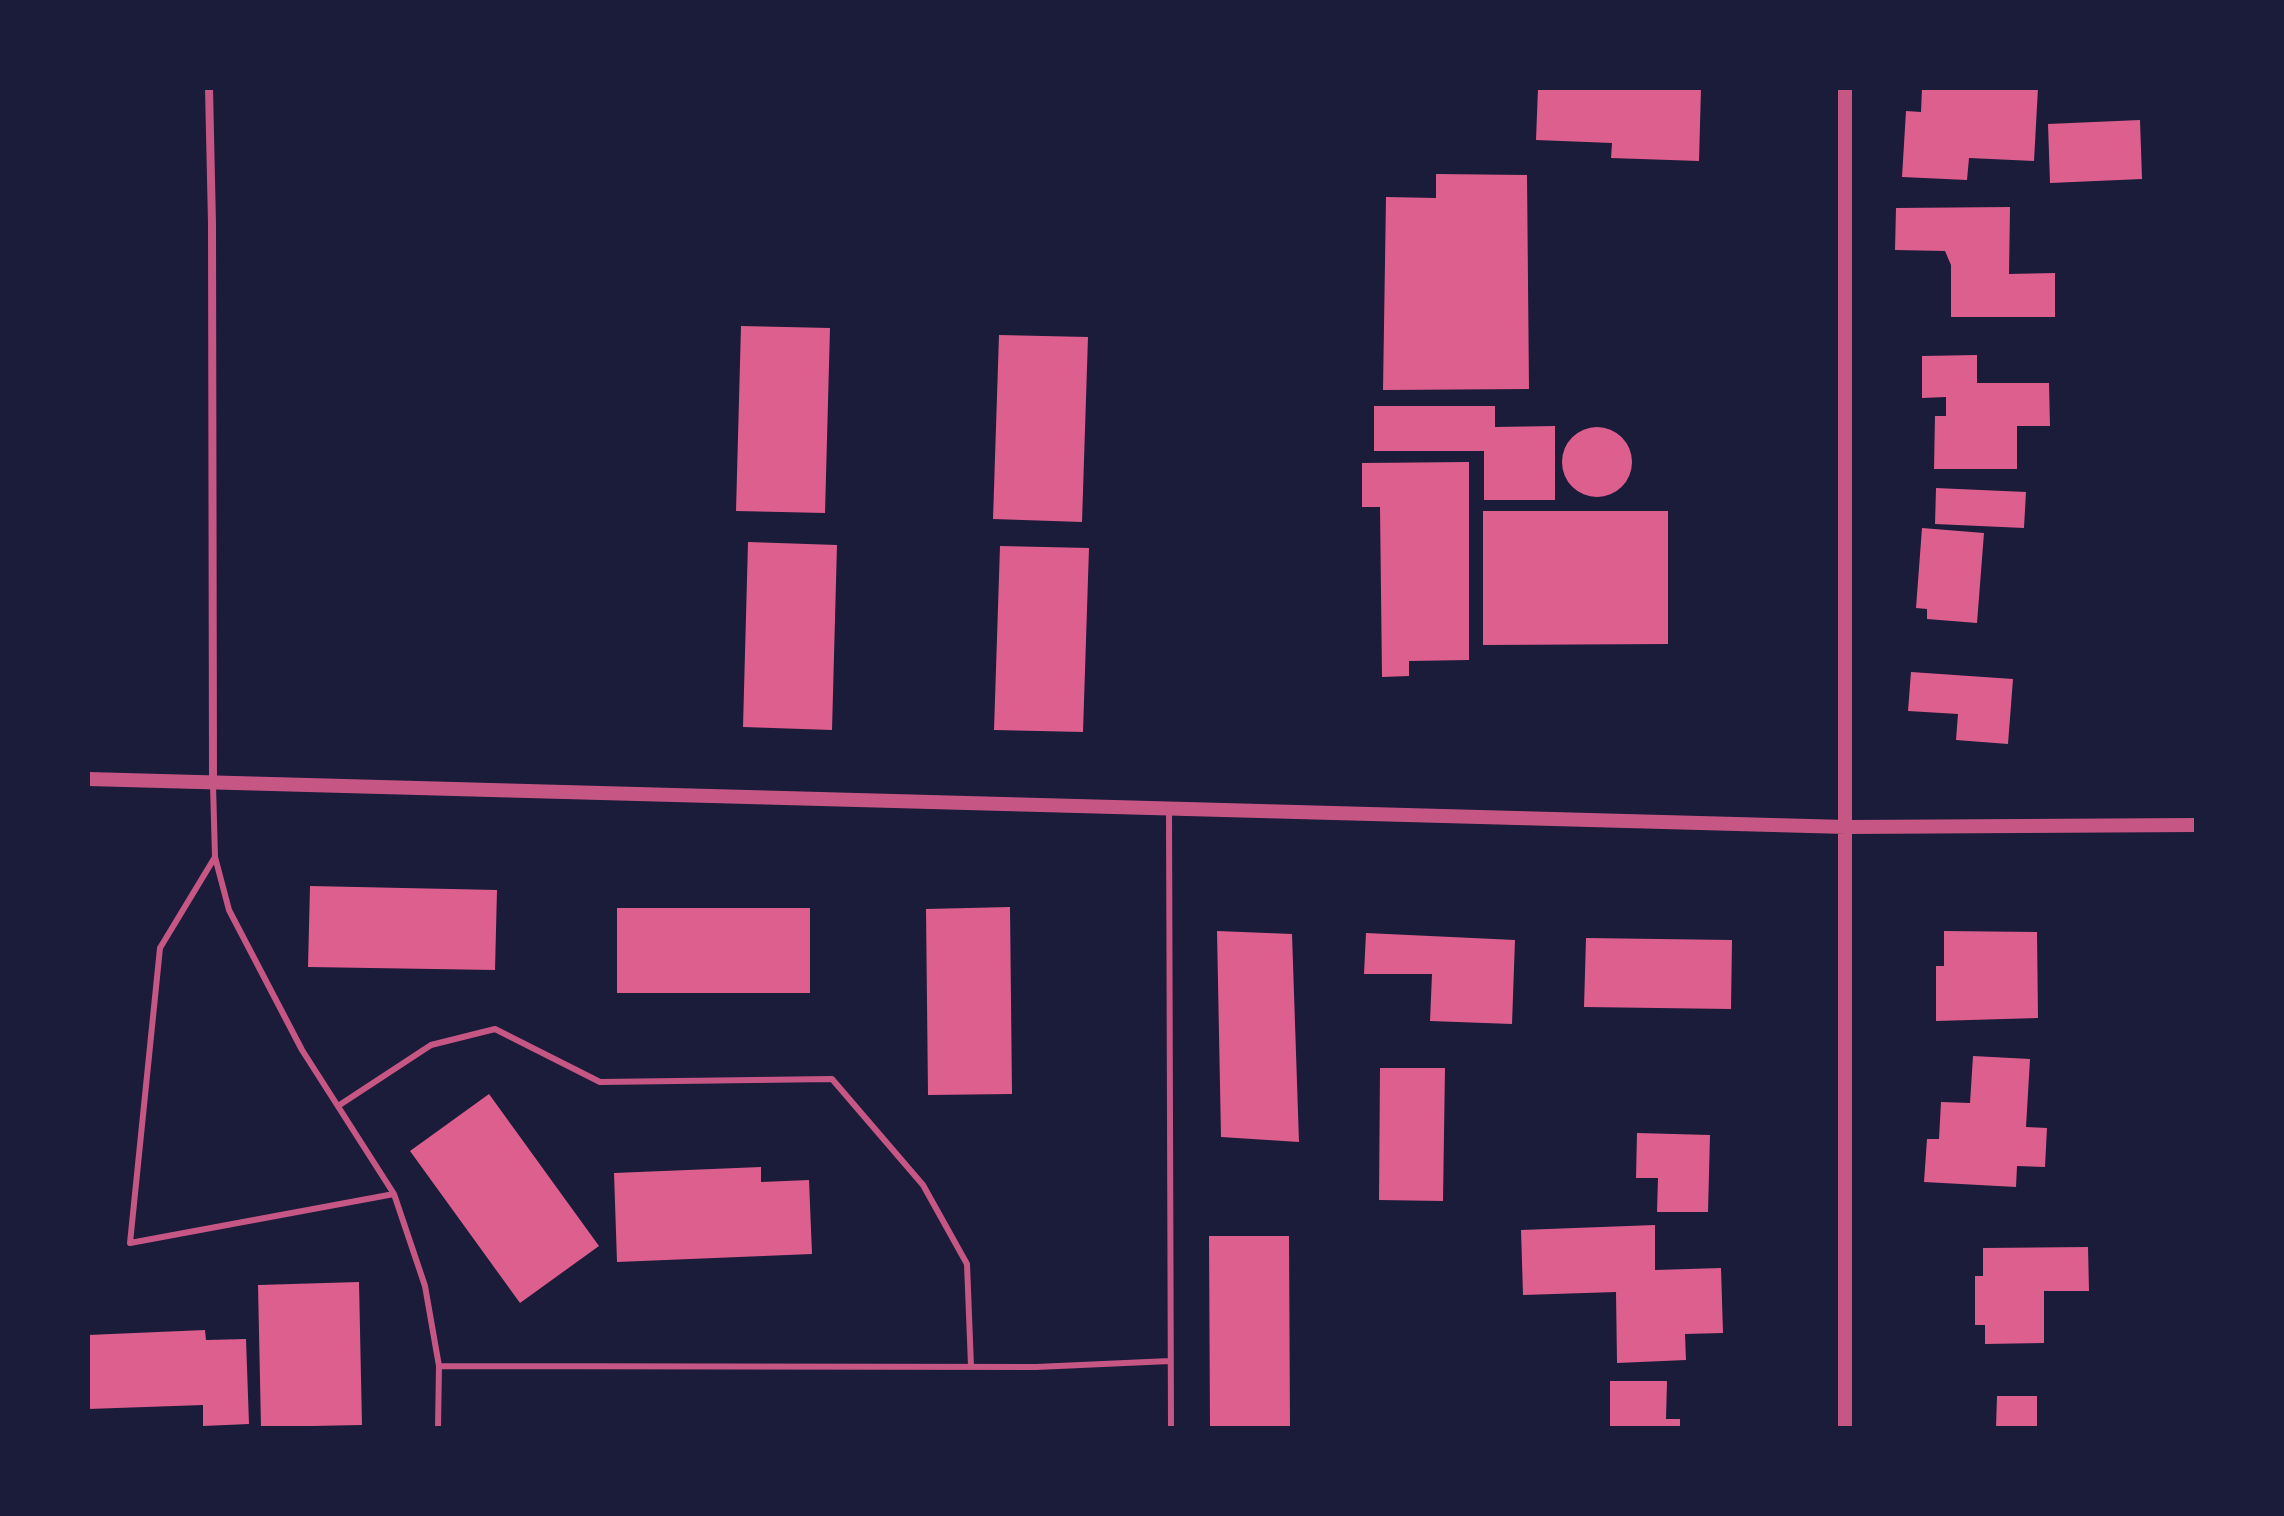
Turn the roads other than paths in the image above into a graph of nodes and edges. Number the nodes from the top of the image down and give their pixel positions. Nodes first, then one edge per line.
1 (209, 88) edge
2 (1845, 88) edge
3 (88, 779) edge
4 (213, 782) junction
5 (1169, 809) junction
6 (2196, 825) edge
7 (1846, 827) junction
8 (215, 857) junction
9 (338, 1106) junction
10 (394, 1194) junction
11 (1170, 1361) junction
12 (439, 1366) junction
13 (971, 1366) junction
14 (438, 1428) edge
15 (1171, 1428) edge
16 (1845, 1428) edge

1 - 4 street
2 - 7 street
3 - 4 street
4 - 5 street
4 - 8 lane
5 - 7 street
5 - 11 lane
6 - 7 street
7 - 16 street
8 - 9 lane
8 - 10 lane
9 - 10 lane
9 - 13 lane
10 - 12 lane
11 - 13 lane
11 - 15 lane
12 - 13 lane
12 - 14 lane

